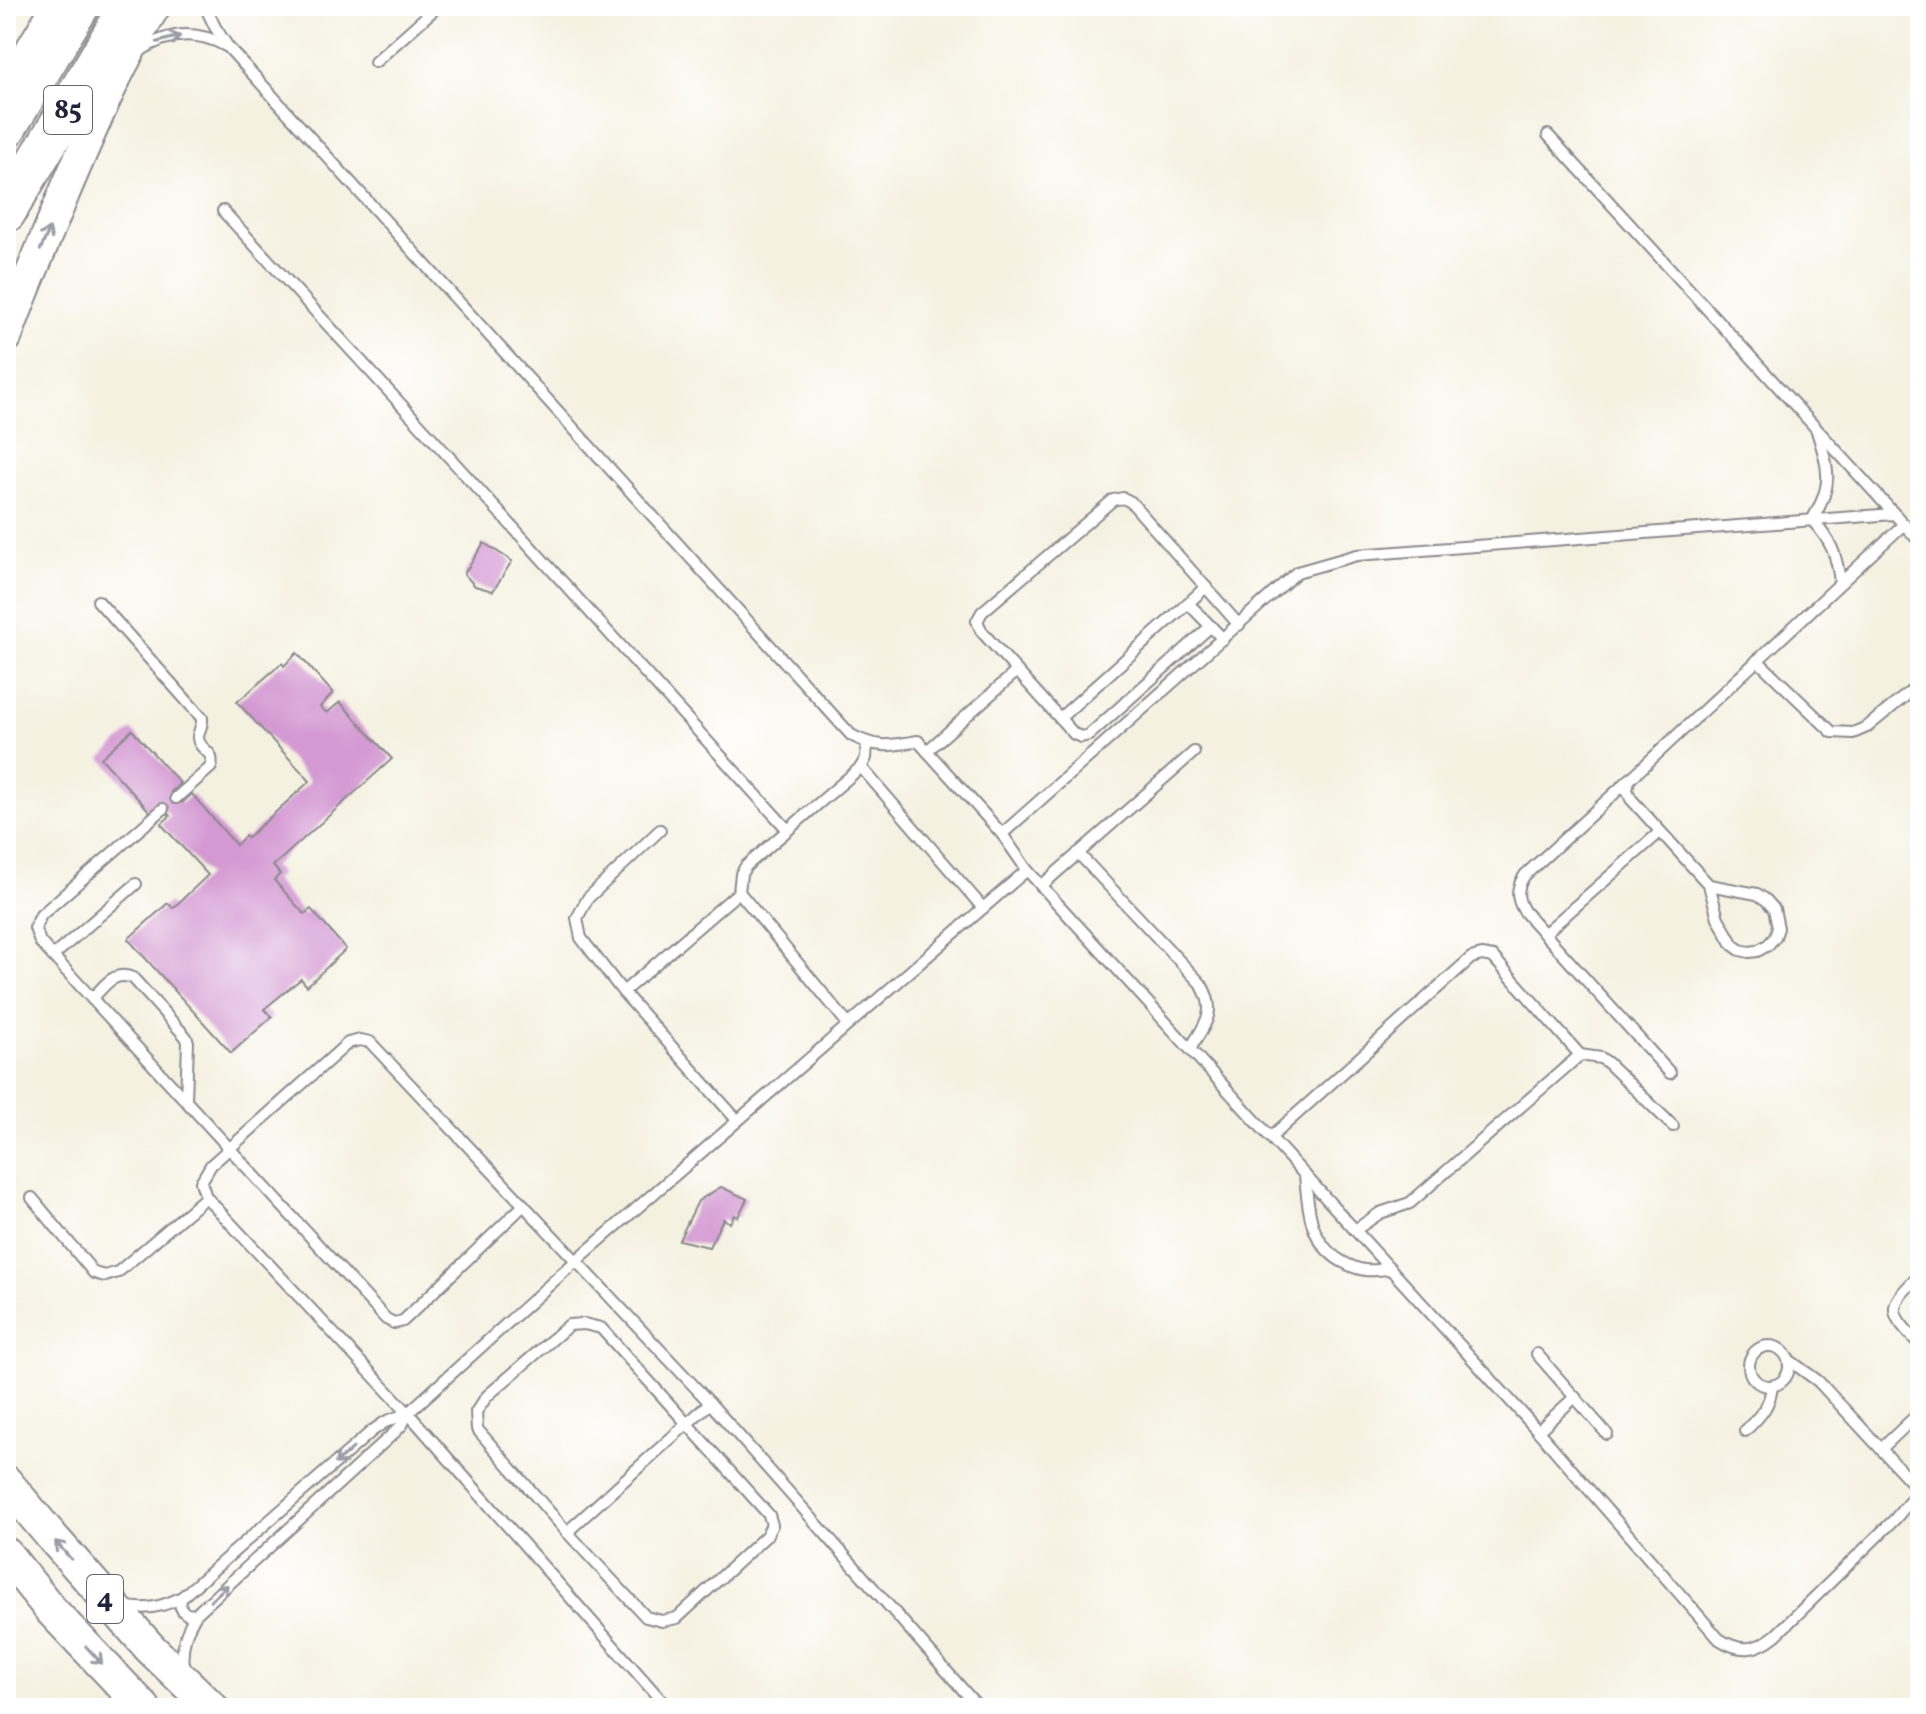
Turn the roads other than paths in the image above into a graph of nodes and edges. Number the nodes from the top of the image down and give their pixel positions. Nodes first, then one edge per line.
1 (57, 6) edge
2 (80, 6) edge
3 (129, 6) edge
4 (155, 6) edge
5 (205, 6) edge
6 (438, 6) edge
7 (228, 47) junction
8 (375, 62) dead end
9 (118, 73) junction
10 (6, 91) edge
11 (6, 129) edge
12 (1548, 135) dead end
13 (223, 211) dead end
14 (6, 213) edge
15 (6, 338) edge
16 (1817, 429) junction
17 (1894, 514) junction
18 (1812, 520) junction
19 (1904, 524) junction
20 (1920, 542) edge
21 (1840, 583) junction
22 (1206, 587) junction
23 (98, 601) dead end
24 (1188, 603) junction
25 (1239, 625) junction
26 (1211, 626) junction
27 (1223, 639) junction
28 (1757, 660) junction
29 (1017, 671) junction
30 (1920, 684) edge
31 (1060, 718) junction
32 (867, 744) junction
33 (927, 751) junction
34 (1194, 752) dead end
35 (861, 767) junction
36 (1629, 780) junction
37 (176, 798) dead end
38 (163, 809) dead end
39 (660, 830) dead end
40 (788, 830) junction
41 (1660, 832) junction
42 (1002, 834) junction
43 (1078, 853) junction
44 (1027, 870) junction
45 (136, 884) dead end
46 (1709, 885) junction
47 (1041, 886) junction
48 (739, 892) junction
49 (983, 908) junction
50 (1544, 934) junction
51 (53, 956) junction
52 (623, 992) junction
53 (92, 999) junction
54 (848, 1024) junction
55 (1190, 1049) junction
56 (1580, 1055) junction
57 (1670, 1073) dead end
58 (186, 1100) junction
59 (737, 1120) junction
60 (1673, 1126) dead end
61 (1271, 1137) junction
62 (230, 1149) junction
63 (1305, 1175) junction
64 (206, 1197) junction
65 (32, 1198) dead end
66 (524, 1205) junction
67 (1355, 1230) junction
68 (577, 1260) junction
69 (1391, 1269) junction
70 (1920, 1275) edge
71 (1920, 1345) edge
72 (1537, 1354) dead end
73 (1789, 1360) junction
74 (1772, 1386) junction
75 (1575, 1397) junction
76 (710, 1403) junction
77 (1920, 1412) edge
78 (408, 1413) junction
79 (687, 1423) junction
80 (1538, 1431) junction
81 (1745, 1431) dead end
82 (1607, 1434) dead end
83 (1881, 1449) junction
84 (6, 1482) edge
85 (1919, 1489) edge
86 (266, 1524) junction
87 (567, 1532) junction
88 (279, 1538) junction
89 (6, 1554) edge
90 (182, 1597) junction
91 (109, 1603) junction
92 (196, 1614) junction
93 (188, 1685) junction
94 (144, 1708) edge
95 (212, 1708) edge
96 (668, 1708) edge
97 (979, 1708) edge

1 - 10 main road
2 - 11 highway, 85
3 - 14 highway, 85
4 - 9 main road
5 - 7 lane
6 - 8 lane
9 -> 7 lane
7 - 32 lane
15 -> 9 main road
12 - 16 lane
13 - 40 lane
16 - 17 lane
16 - 18 lane
17 - 18 lane
17 - 19 lane
18 - 21 lane
18 - 25 lane
19 - 20 lane
19 - 21 lane
21 - 28 lane
22 - 24 lane
22 - 25 lane
22 - 29 lane
23 - 37 lane
24 - 26 lane
24 - 31 lane
25 - 27 lane
26 - 27 lane
26 - 31 lane
27 - 42 lane
28 - 30 lane
28 - 36 lane
29 - 31 lane
29 - 33 lane
32 - 33 lane
32 - 35 lane
33 - 42 lane
34 - 43 lane
35 - 40 lane
35 - 49 lane
36 - 41 lane
36 - 50 lane
38 - 51 lane
39 - 52 lane
40 - 48 lane
41 - 46 lane
41 - 50 lane
42 - 44 lane
43 - 47 lane
43 - 55 lane
44 - 47 lane
44 - 49 lane
45 - 51 lane
46 - 46 lane
47 - 55 lane
48 - 52 lane
48 - 54 lane
49 - 54 lane
50 - 57 lane
51 - 53 lane
52 - 59 lane
53 - 58 lane
53 - 58 lane
54 - 59 lane
55 - 61 lane
56 - 60 lane
56 - 61 lane
56 - 67 lane
58 - 62 lane
59 - 68 lane
61 - 63 lane
62 - 64 lane
62 - 66 lane
62 - 66 lane
63 - 67 lane
63 - 69 lane
64 - 65 lane
64 - 78 lane
66 - 68 lane
67 - 69 lane
68 - 76 lane
68 - 78 lane
69 - 80 lane
70 - 71 lane
72 - 75 lane
73 - 74 lane
73 - 74 lane
73 - 83 lane
74 - 81 lane
75 - 80 lane
75 - 82 lane
76 - 79 lane
76 - 97 lane
77 - 83 lane
78 -> 86 lane
78 - 88 lane
78 - 96 lane
79 - 87 lane
79 - 87 lane
79 - 87 lane
80 - 85 lane
83 - 85 lane
91 -> 84 main road, 4
86 - 88 lane
86 - 90 lane
92 -> 88 lane
89 -> 94 main road, 4
90 - 91 lane
90 - 92 lane
91 - 93 main road, 4
92 - 93 lane
93 - 95 main road, 4

